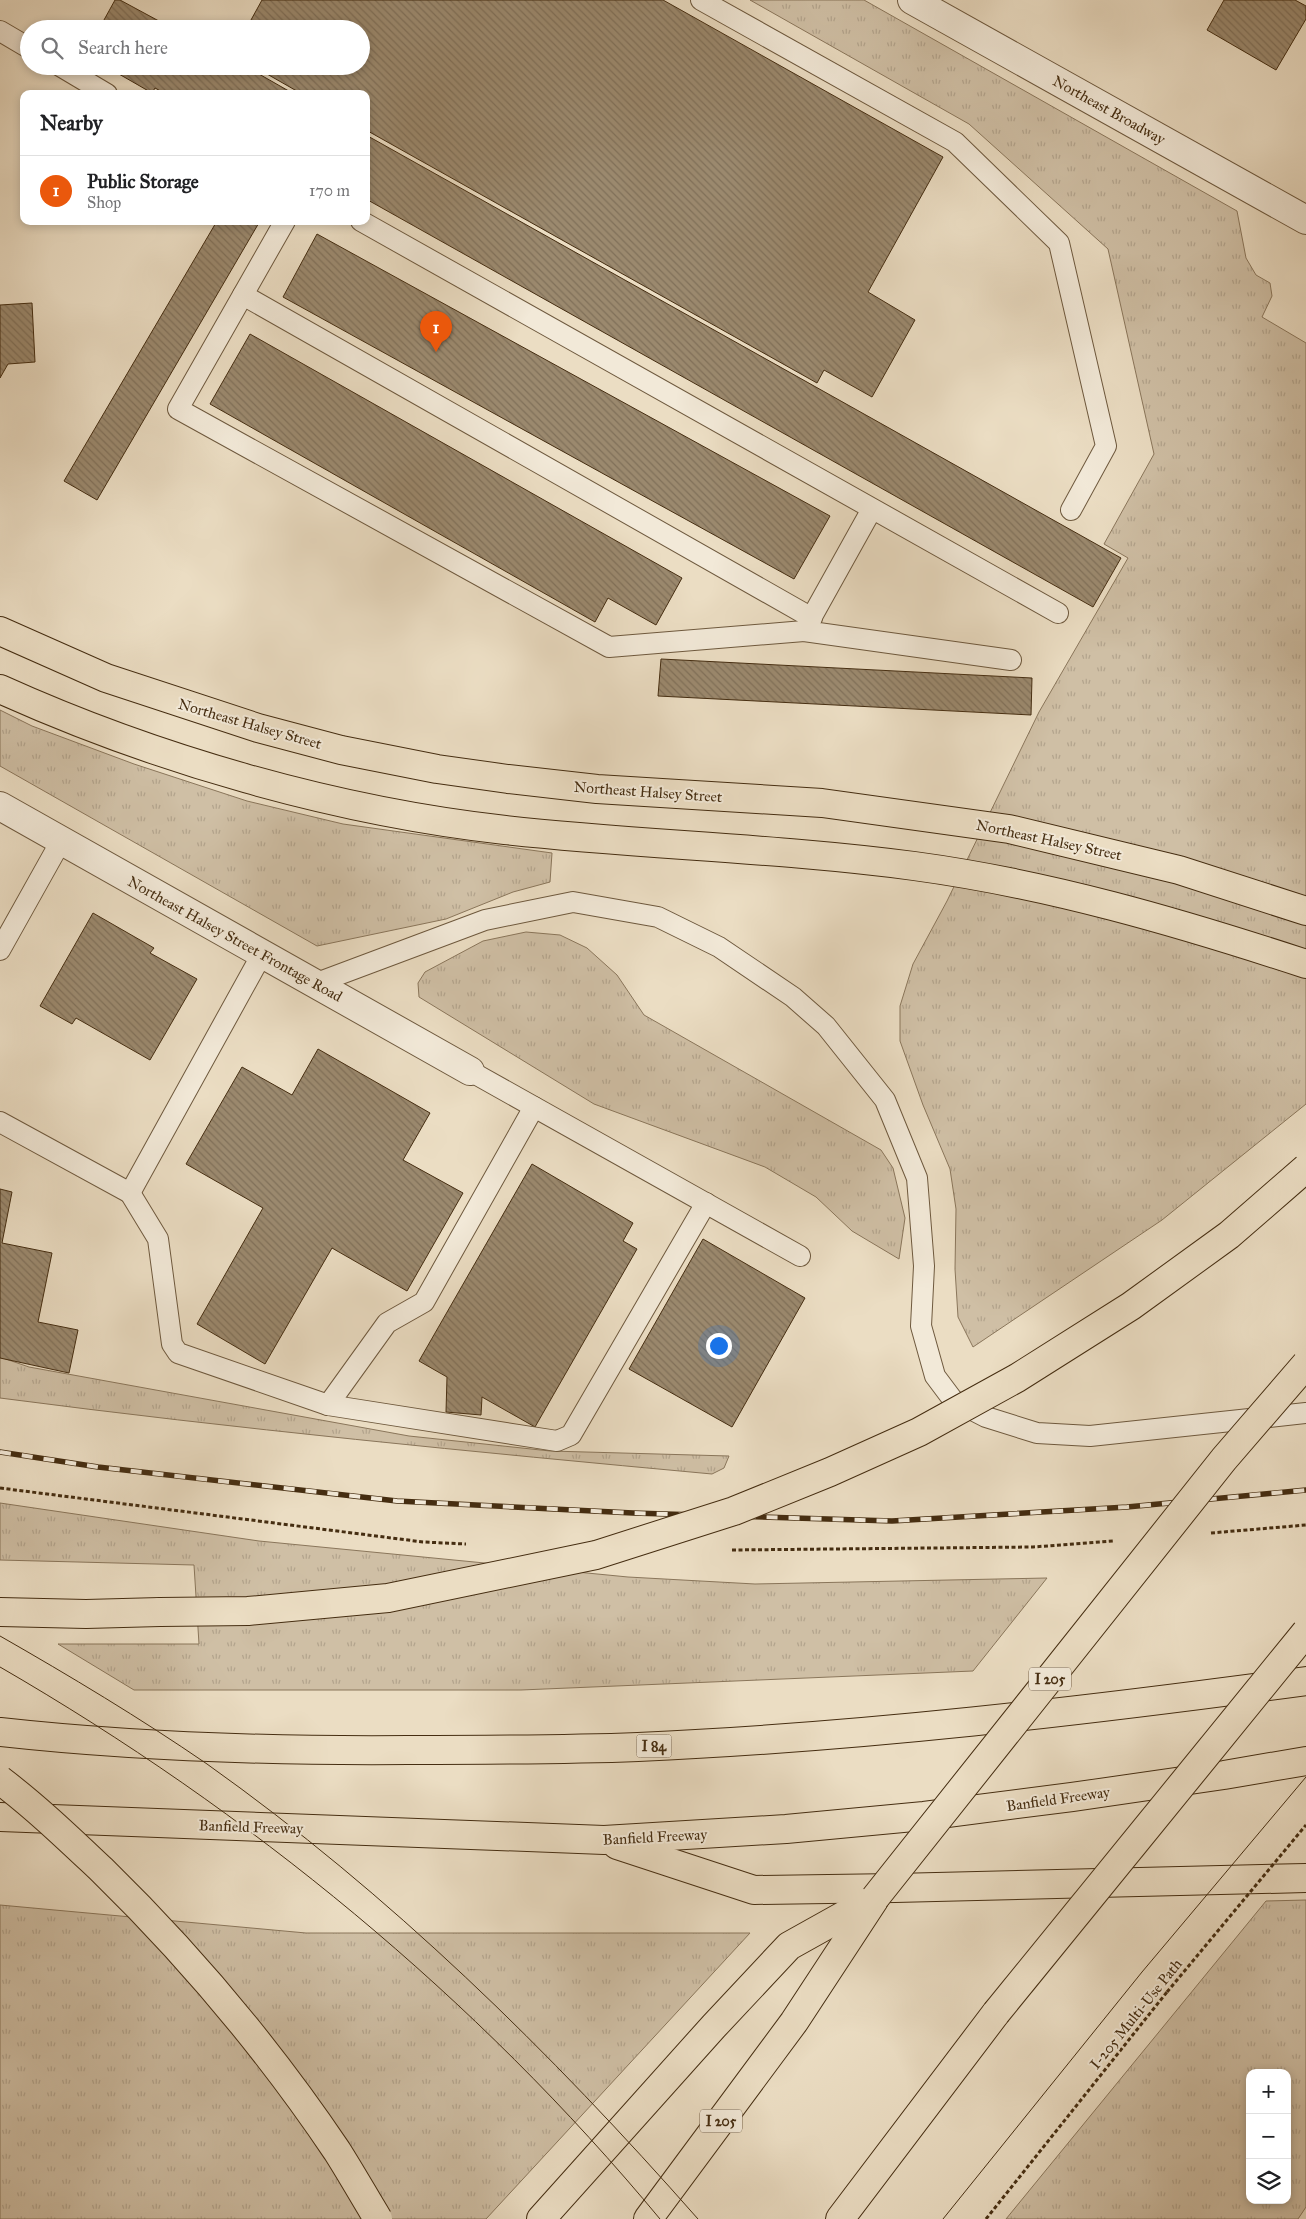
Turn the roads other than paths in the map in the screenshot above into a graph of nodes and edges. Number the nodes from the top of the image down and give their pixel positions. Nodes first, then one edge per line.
1 (701, 0) edge
2 (912, 0) edge
3 (0, 31) edge
4 (20, 43) edge
5 (75, 75) edge
6 (100, 90) edge
7 (1306, 220) edge
8 (283, 225) edge
9 (368, 225) edge
10 (243, 295) junction
11 (872, 509) junction
12 (1071, 510) dead end
13 (1058, 613) dead end
14 (808, 624) junction
15 (0, 631) edge
16 (1011, 660) dead end
17 (0, 688) edge
18 (0, 806) edge
19 (61, 841) junction
20 (1306, 911) edge
21 (0, 950) edge
22 (262, 954) junction
23 (1306, 964) edge
24 (314, 984) junction
25 (470, 1070) joint
26 (534, 1107) junction
27 (0, 1122) edge
28 (1306, 1168) edge
29 (130, 1193) junction
30 (706, 1203) junction
31 (800, 1256) dead end
32 (1306, 1364) edge
33 (328, 1405) junction
34 (1306, 1413) edge
35 (0, 1612) edge
36 (1306, 1632) edge
37 (1306, 1680) edge
38 (0, 1732) edge
39 (1306, 1761) edge
40 (0, 1780) edge
41 (0, 1817) edge
42 (604, 1840) junction
43 (1306, 1878) edge
44 (875, 1898) junction
45 (378, 2219) edge
46 (542, 2219) edge
47 (648, 2219) edge
48 (840, 2219) edge

1 - 12 lane
2 - 7 street, Northeast Broadway
3 - 4 lane
5 - 6 lane
8 - 10 lane
9 - 11 lane
10 - 14 lane
10 - 14 lane
11 - 13 lane
11 - 14 lane
14 - 16 lane
15 - 20 main road, Northeast Halsey Street
17 - 23 main road
18 - 19 street, Northeast Halsey Street Frontage Road
19 - 21 lane
19 - 22 street, Northeast Halsey Street Frontage Road
22 - 24 street, Northeast Halsey Street Frontage Road
22 - 29 lane
24 - 25 street, Northeast Halsey Street Frontage Road
24 - 34 lane
25 - 26 lane
26 - 30 lane
26 - 33 lane
27 - 29 lane
28 - 35 main road, bridge
29 - 33 lane
30 - 31 lane
30 - 33 lane
32 - 44 main road, I 205, bridge
36 - 48 main road, bridge
37 - 38 main road, I 84
39 - 42 main road, Banfield Freeway
40 - 45 main road, bridge
41 - 42 main road, Banfield Freeway
42 - 43 main road
44 - 46 main road
44 - 47 main road, I 205

